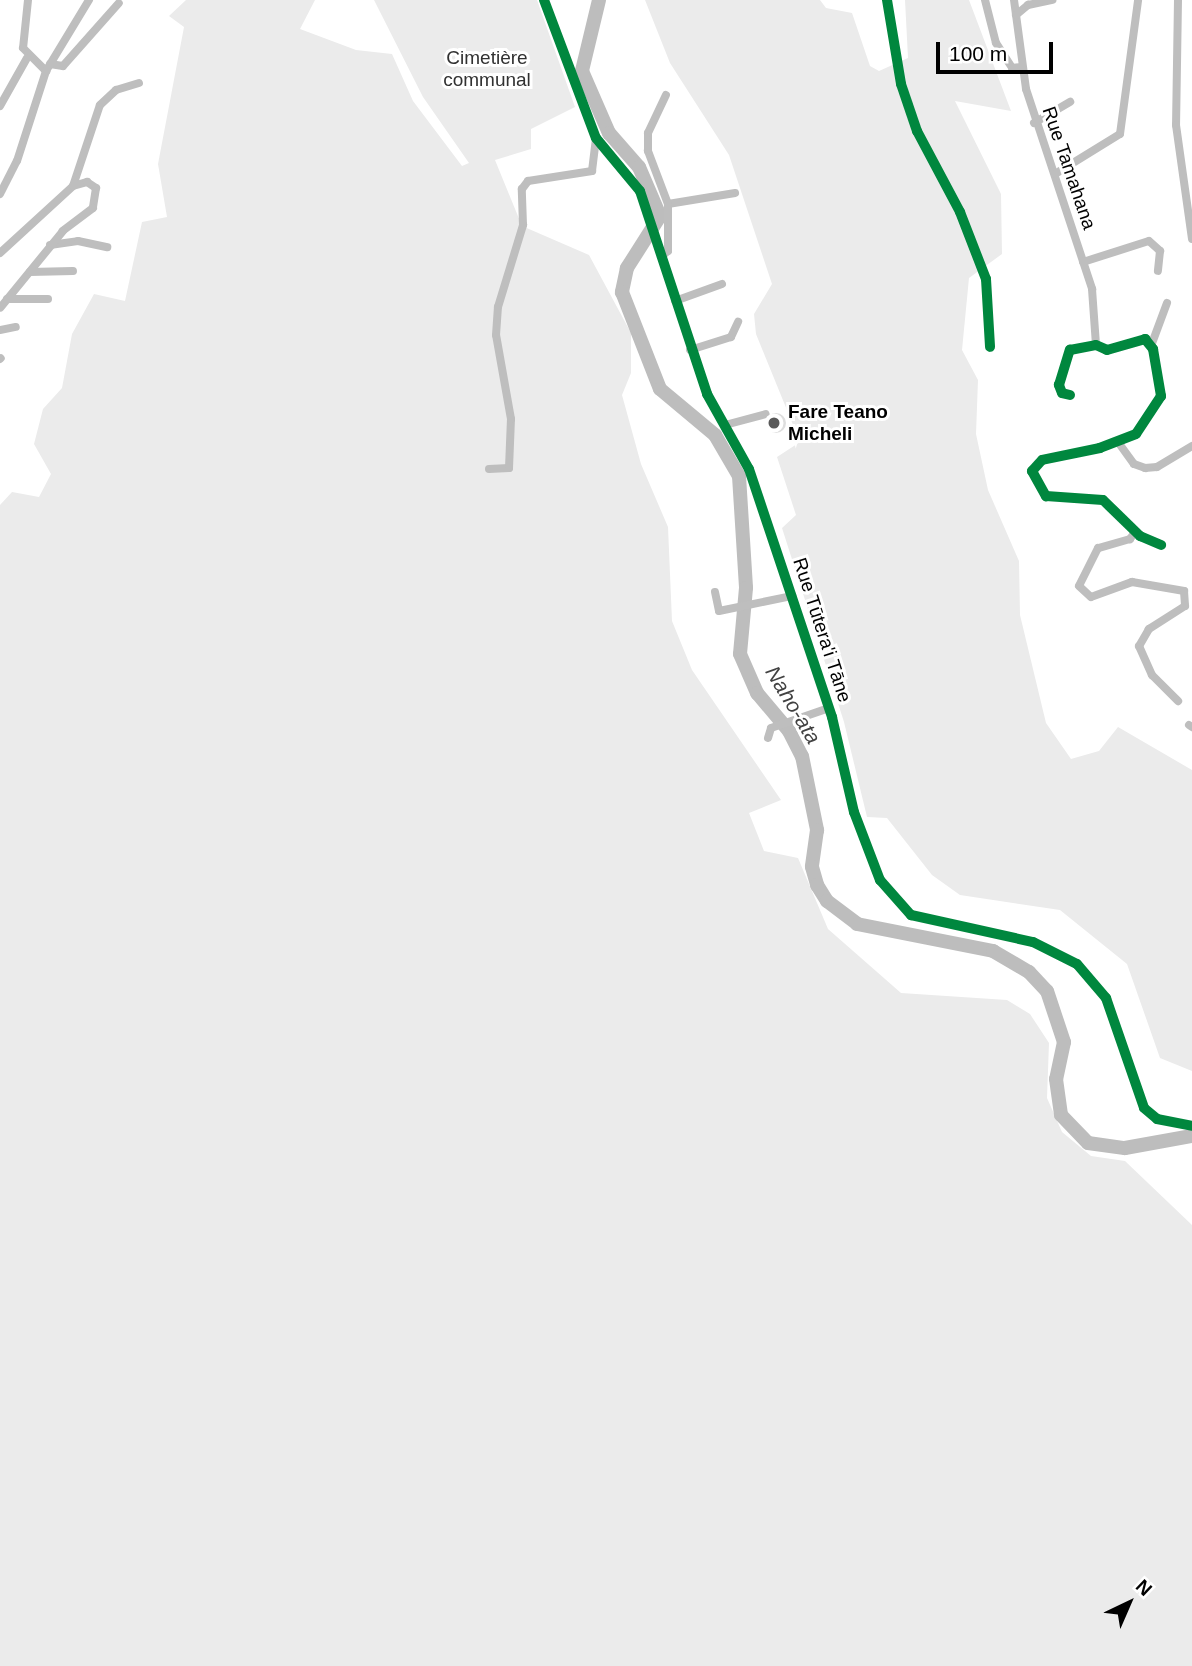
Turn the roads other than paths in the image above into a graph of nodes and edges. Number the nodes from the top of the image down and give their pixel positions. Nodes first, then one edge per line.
1 (28, 0) edge
2 (89, 0) edge
3 (544, 0) edge
4 (887, 0) edge
5 (985, 0) edge
6 (1014, 0) edge
7 (1052, 0) edge
8 (1138, 0) edge
9 (1178, 0) edge
10 (119, 3) dead end
11 (1016, 15) junction
12 (27, 58) junction
13 (1022, 67) junction
14 (48, 68) junction
15 (139, 83) dead end
16 (666, 95) dead end
17 (1070, 102) dead end
18 (0, 106) edge
19 (1034, 123) junction
20 (596, 138) junction
21 (1055, 174) junction
22 (73, 186) junction
23 (735, 193) dead end
24 (0, 194) edge
25 (668, 204) junction
26 (1192, 239) edge
27 (50, 245) junction
28 (107, 247) dead end
29 (0, 253) edge
30 (661, 257) junction
31 (1083, 262) junction
32 (73, 271) dead end
33 (1158, 271) dead end
34 (30, 272) junction
35 (722, 284) dead end
36 (7, 299) junction
37 (48, 299) dead end
38 (675, 301) junction
39 (1167, 303) dead end
40 (0, 308) edge
41 (738, 322) dead end
42 (16, 327) dead end
43 (0, 330) edge
44 (1096, 345) junction
45 (1151, 346) junction
46 (990, 347) dead end
47 (690, 350) junction
48 (1070, 395) dead end
49 (766, 414) dead end
50 (726, 425) junction
51 (1118, 442) junction
52 (1192, 446) edge
53 (489, 469) dead end
54 (1135, 532) junction
55 (1161, 545) dead end
56 (715, 592) dead end
57 (792, 596) junction
58 (1178, 701) dead end
59 (829, 708) junction
60 (768, 738) dead end
61 (1192, 1126) edge

1 - 12 street
2 - 14 street
3 - 20 street, Rue Tūtera'i Tāne
4 - 46 street
5 - 13 street
6 - 11 street, Rue Tamahana
7 - 11 street
8 - 21 street
9 - 26 street
10 - 14 street
11 - 13 street, Rue Tamahana
12 - 14 street
12 - 18 street
13 - 19 street, Rue Tamahana
14 - 24 street
15 - 22 street
16 - 25 street
17 - 19 street
19 - 21 street, Rue Tamahana
20 - 30 street, Rue Tūtera'i Tāne
20 - 53 street
21 - 31 street, Rue Tamahana
22 - 27 street
22 - 29 street
23 - 25 street
25 - 30 street
27 - 28 street
27 - 34 street
30 - 38 street, Rue Tūtera'i Tāne
31 - 33 street
31 - 44 street, Rue Tamahana
32 - 34 street
34 - 36 street
35 - 38 street
36 - 37 street
36 - 40 street
38 - 47 street, Rue Tūtera'i Tāne
39 - 45 street
41 - 47 street
42 - 43 street
44 - 45 street
44 - 48 street
45 - 51 street
47 - 50 street, Rue Tūtera'i Tāne
49 - 50 street
50 - 57 street, Rue Tūtera'i Tāne
51 - 52 street
51 - 54 street
54 - 55 street
54 - 58 street
56 - 57 street
57 - 59 street, Rue Tūtera'i Tāne
59 - 60 street
59 - 61 street, Rue Tūtera'i Tāne

